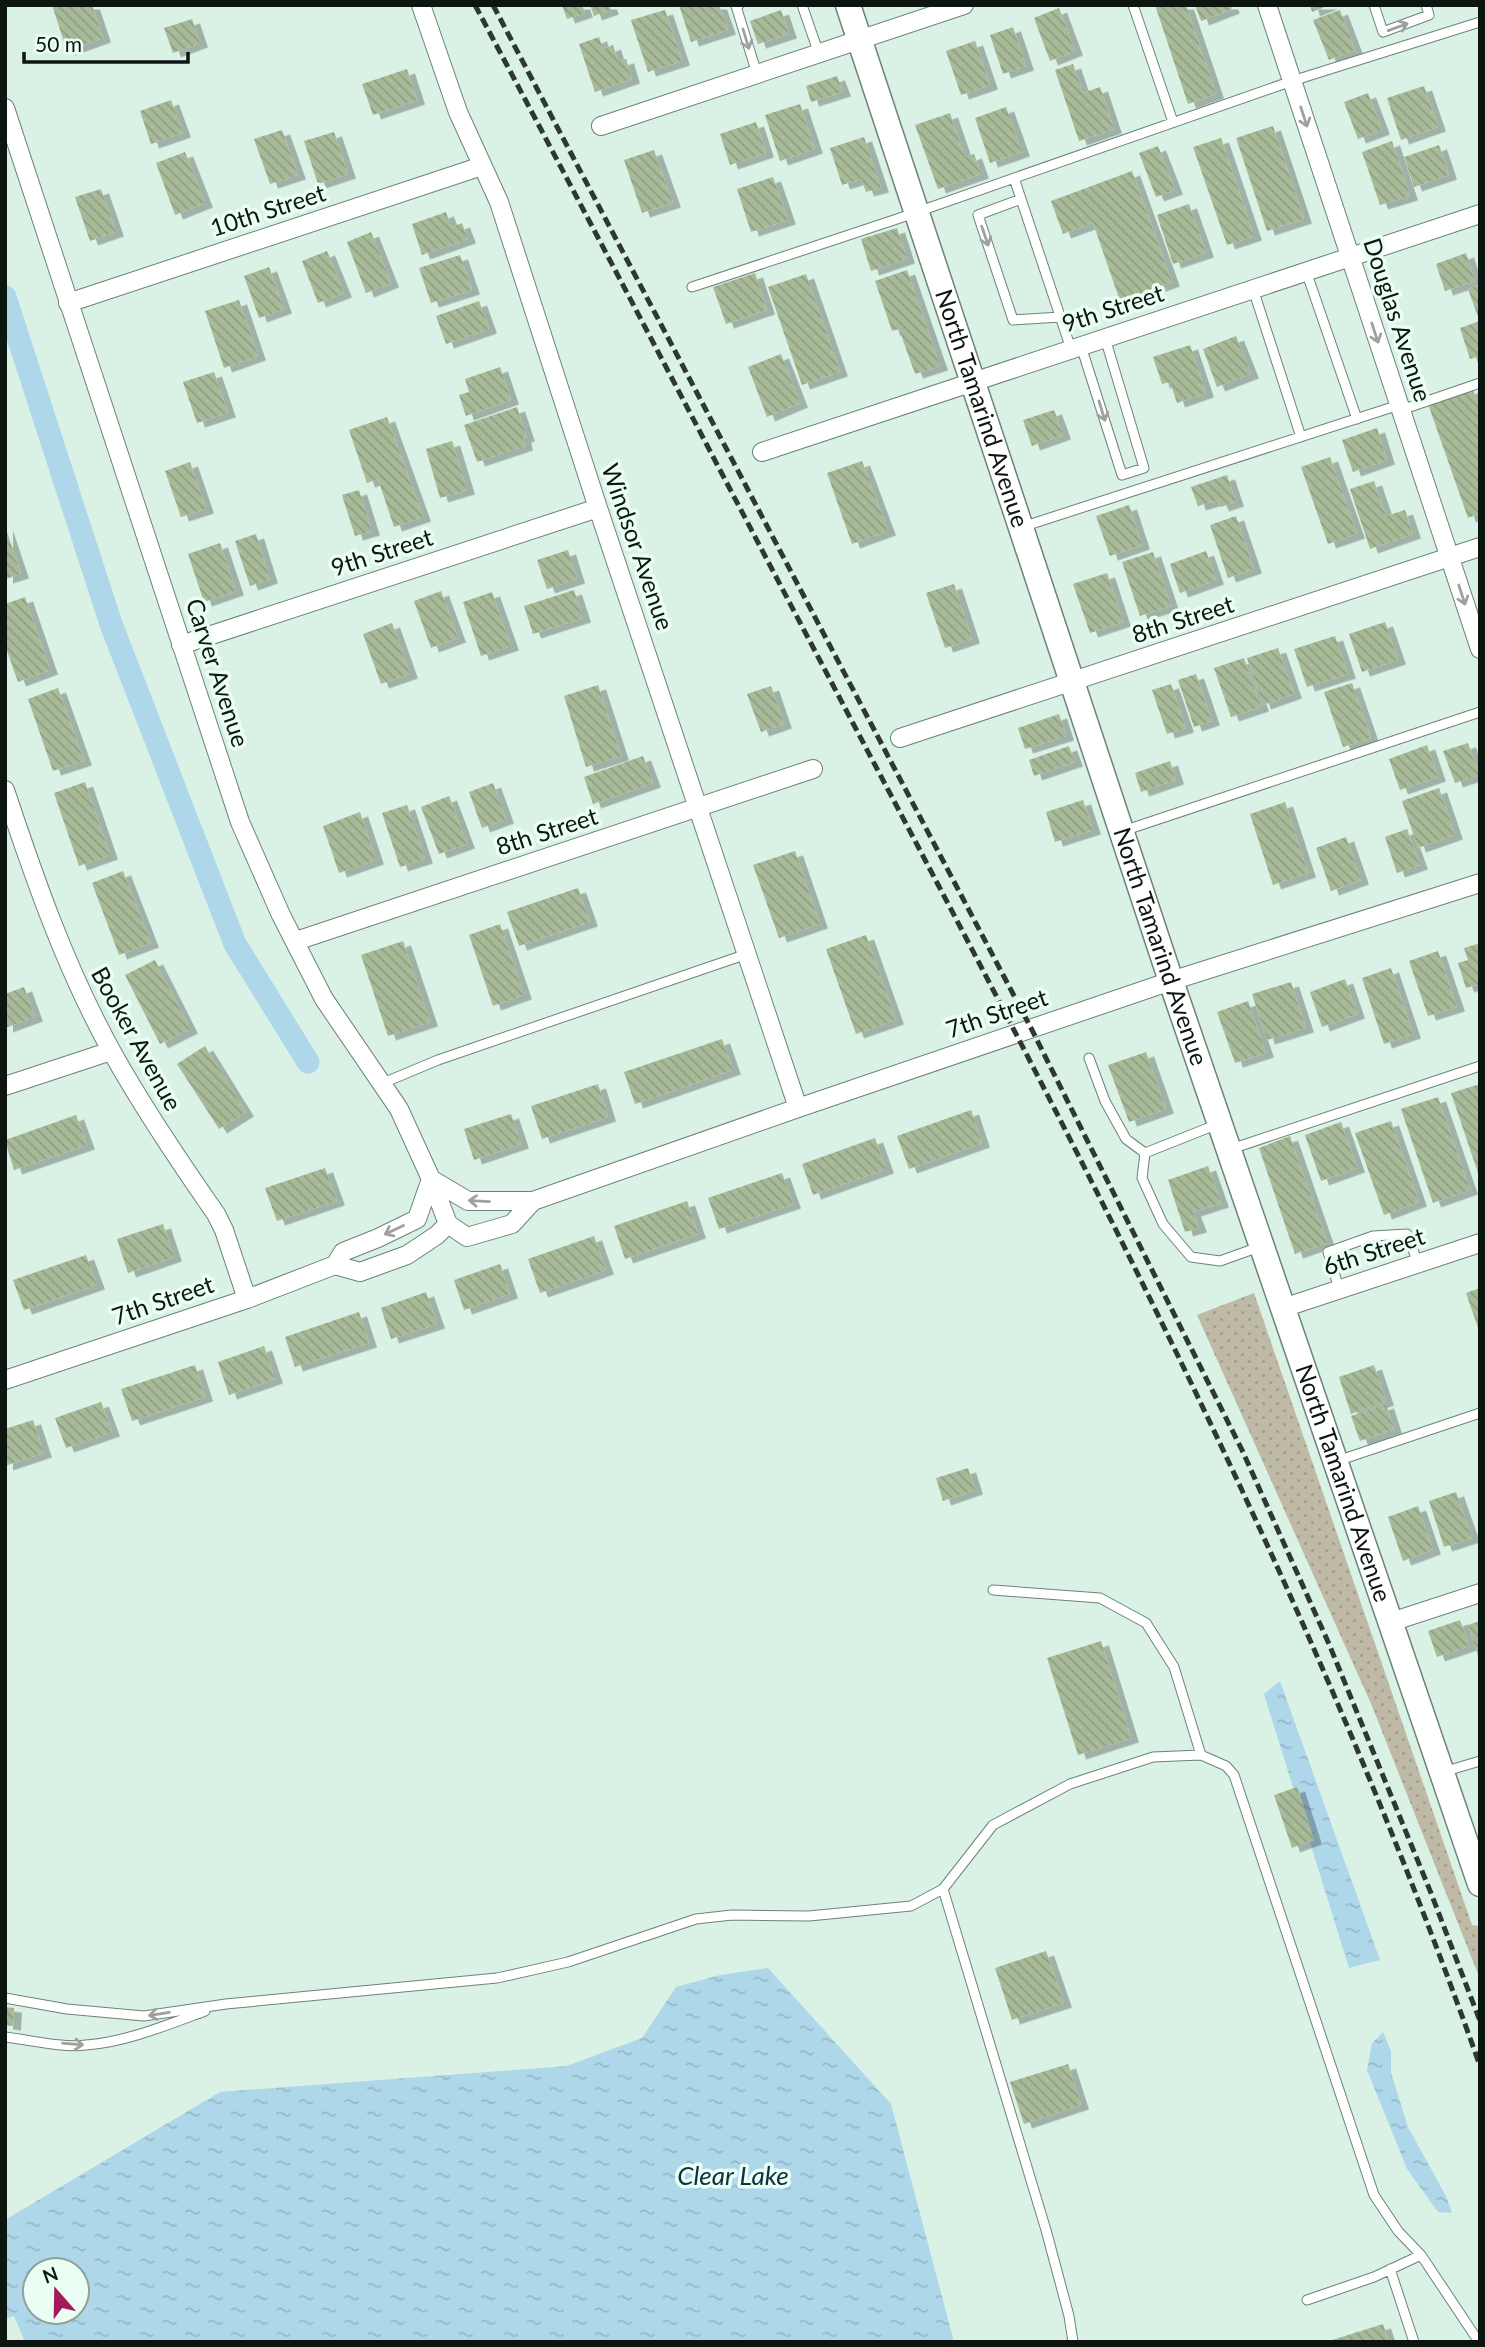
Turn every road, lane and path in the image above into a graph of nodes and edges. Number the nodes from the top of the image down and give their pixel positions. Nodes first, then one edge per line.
1 (421, 5) edge
2 (739, 5) edge
3 (802, 5) edge
4 (848, 5) edge
5 (964, 5) edge
6 (1133, 5) edge
7 (1267, 5) edge
8 (1374, 5) edge
9 (1426, 5) edge
10 (1480, 22) edge
11 (859, 40) junction
12 (818, 54) junction
13 (757, 74) junction
14 (1292, 81) junction
15 (5, 108) edge
16 (1173, 122) junction
17 (601, 126) dead end
18 (482, 166) junction
19 (1014, 178) junction
20 (1021, 199) junction
21 (916, 212) junction
22 (1480, 214) edge
23 (1350, 257) junction
24 (1306, 271) junction
25 (692, 287) dead end
26 (1253, 289) junction
27 (68, 303) junction
28 (1061, 317) junction
29 (1105, 338) junction
30 (1076, 348) junction
31 (972, 382) junction
32 (1480, 383) edge
33 (1400, 408) junction
34 (1357, 419) junction
35 (1301, 437) junction
36 (762, 452) dead end
37 (598, 508) junction
38 (1020, 527) junction
39 (1480, 547) edge
40 (1449, 557) junction
41 (181, 645) junction
42 (1480, 649) edge
43 (1072, 683) junction
44 (1480, 712) edge
45 (900, 738) dead end
46 (813, 769) dead end
47 (5, 790) edge
48 (699, 807) junction
49 (1121, 832) junction
50 (1480, 883) edge
51 (296, 941) junction
52 (748, 954) junction
53 (1171, 981) junction
54 (111, 1051) junction
55 (1089, 1058) dead end
56 (1480, 1066) edge
57 (383, 1083) junction
58 (5, 1086) edge
59 (799, 1108) junction
60 (1220, 1124) junction
61 (1229, 1150) junction
62 (1145, 1153) junction
63 (430, 1179) junction
64 (533, 1202) junction
65 (447, 1224) junction
66 (1480, 1243) edge
67 (1262, 1246) junction
68 (1418, 1263) junction
69 (335, 1265) junction
70 (1339, 1289) junction
71 (247, 1299) junction
72 (1283, 1308) junction
73 (5, 1380) edge
74 (1480, 1413) edge
75 (1336, 1461) junction
76 (993, 1590) dead end
77 (1480, 1593) edge
78 (1391, 1622) junction
79 (1201, 1755) junction
80 (1480, 1760) edge
81 (1441, 1772) junction
82 (1480, 1884) edge
83 (943, 1889) junction
84 (5, 1998) edge
85 (226, 2004) junction
86 (5, 2037) edge
87 (1421, 2255) junction
88 (1390, 2269) junction
89 (1307, 2300) dead end
90 (1073, 2342) edge
91 (1414, 2342) edge
92 (1479, 2342) edge

1 - 18 street, Windsor Avenue
2 -> 13 lane
3 - 12 lane
4 - 11 street, North Tamarind Avenue
5 - 11 street
6 - 16 lane
7 - 14 street, Douglas Avenue
8 -> 9 lane
10 - 14 lane
11 - 12 street
11 - 21 street, North Tamarind Avenue
12 - 13 street
13 - 17 street
14 - 16 lane
14 -> 23 street, Douglas Avenue
15 - 27 street, Carver Avenue
16 - 19 lane
18 - 27 street, 10th Street
18 - 37 street, Windsor Avenue
19 - 20 lane
19 - 21 lane
20 - 28 lane
20 -> 28 lane
21 - 25 lane
21 - 31 street, North Tamarind Avenue
22 - 23 street, 9th Street
23 - 24 street, 9th Street
23 -> 33 street, Douglas Avenue
24 - 26 street, 9th Street
24 - 34 lane
26 - 29 street, 9th Street
26 - 35 lane
27 - 41 street, Carver Avenue
28 - 30 lane
29 - 30 street, 9th Street
30 -> 29 lane
30 - 31 street, 9th Street
31 - 36 street, 9th Street
31 - 38 street, North Tamarind Avenue
32 - 33 lane
33 - 34 lane
33 - 40 street, Douglas Avenue
34 - 35 lane
35 - 38 lane
37 - 41 street, 9th Street
37 - 48 street, Windsor Avenue
38 - 43 street, North Tamarind Avenue
39 - 40 street, 8th Street
40 -> 42 street, Douglas Avenue
40 - 43 street, 8th Street
41 - 51 street, Carver Avenue
43 - 45 street, 8th Street
43 - 49 street, North Tamarind Avenue
44 - 49 lane
46 - 48 street, 8th Street
47 - 54 street, Booker Avenue
48 - 51 street, 8th Street
48 - 52 street, Windsor Avenue
49 - 53 street, North Tamarind Avenue
50 - 53 street, 7th Street
51 - 57 street, Carver Avenue
52 - 57 lane
52 - 59 street, Windsor Avenue
53 - 59 street, 7th Street
53 - 60 street, North Tamarind Avenue
54 - 58 street
54 - 71 street, Booker Avenue
55 - 62 lane
56 - 61 lane
57 - 63 street, Carver Avenue
59 - 64 street, 7th Street
60 - 61 street, North Tamarind Avenue
60 - 62 lane
61 - 67 street, North Tamarind Avenue
62 - 67 lane
64 -> 63 street, 7th Street
63 - 65 street, Carver Avenue
63 -> 69 street, 7th Street
64 - 65 street, 7th Street
65 - 69 street, 7th Street
66 - 68 street, 6th Street
67 - 72 street, North Tamarind Avenue
68 - 70 street, 6th Street
68 - 70 lane
69 - 71 street, 7th Street
70 - 72 street, 6th Street
71 - 73 street, 7th Street
72 - 75 street, North Tamarind Avenue
74 - 75 lane
75 - 78 street, North Tamarind Avenue
76 - 79 lane
77 - 78 street
78 - 81 street, North Tamarind Avenue
79 - 83 lane
79 - 87 lane
80 - 81 lane
81 - 82 street, North Tamarind Avenue
83 - 85 lane
83 - 90 lane
85 -> 84 lane
86 -> 85 lane
87 - 88 lane
87 - 92 lane
88 - 89 lane
88 - 91 lane

